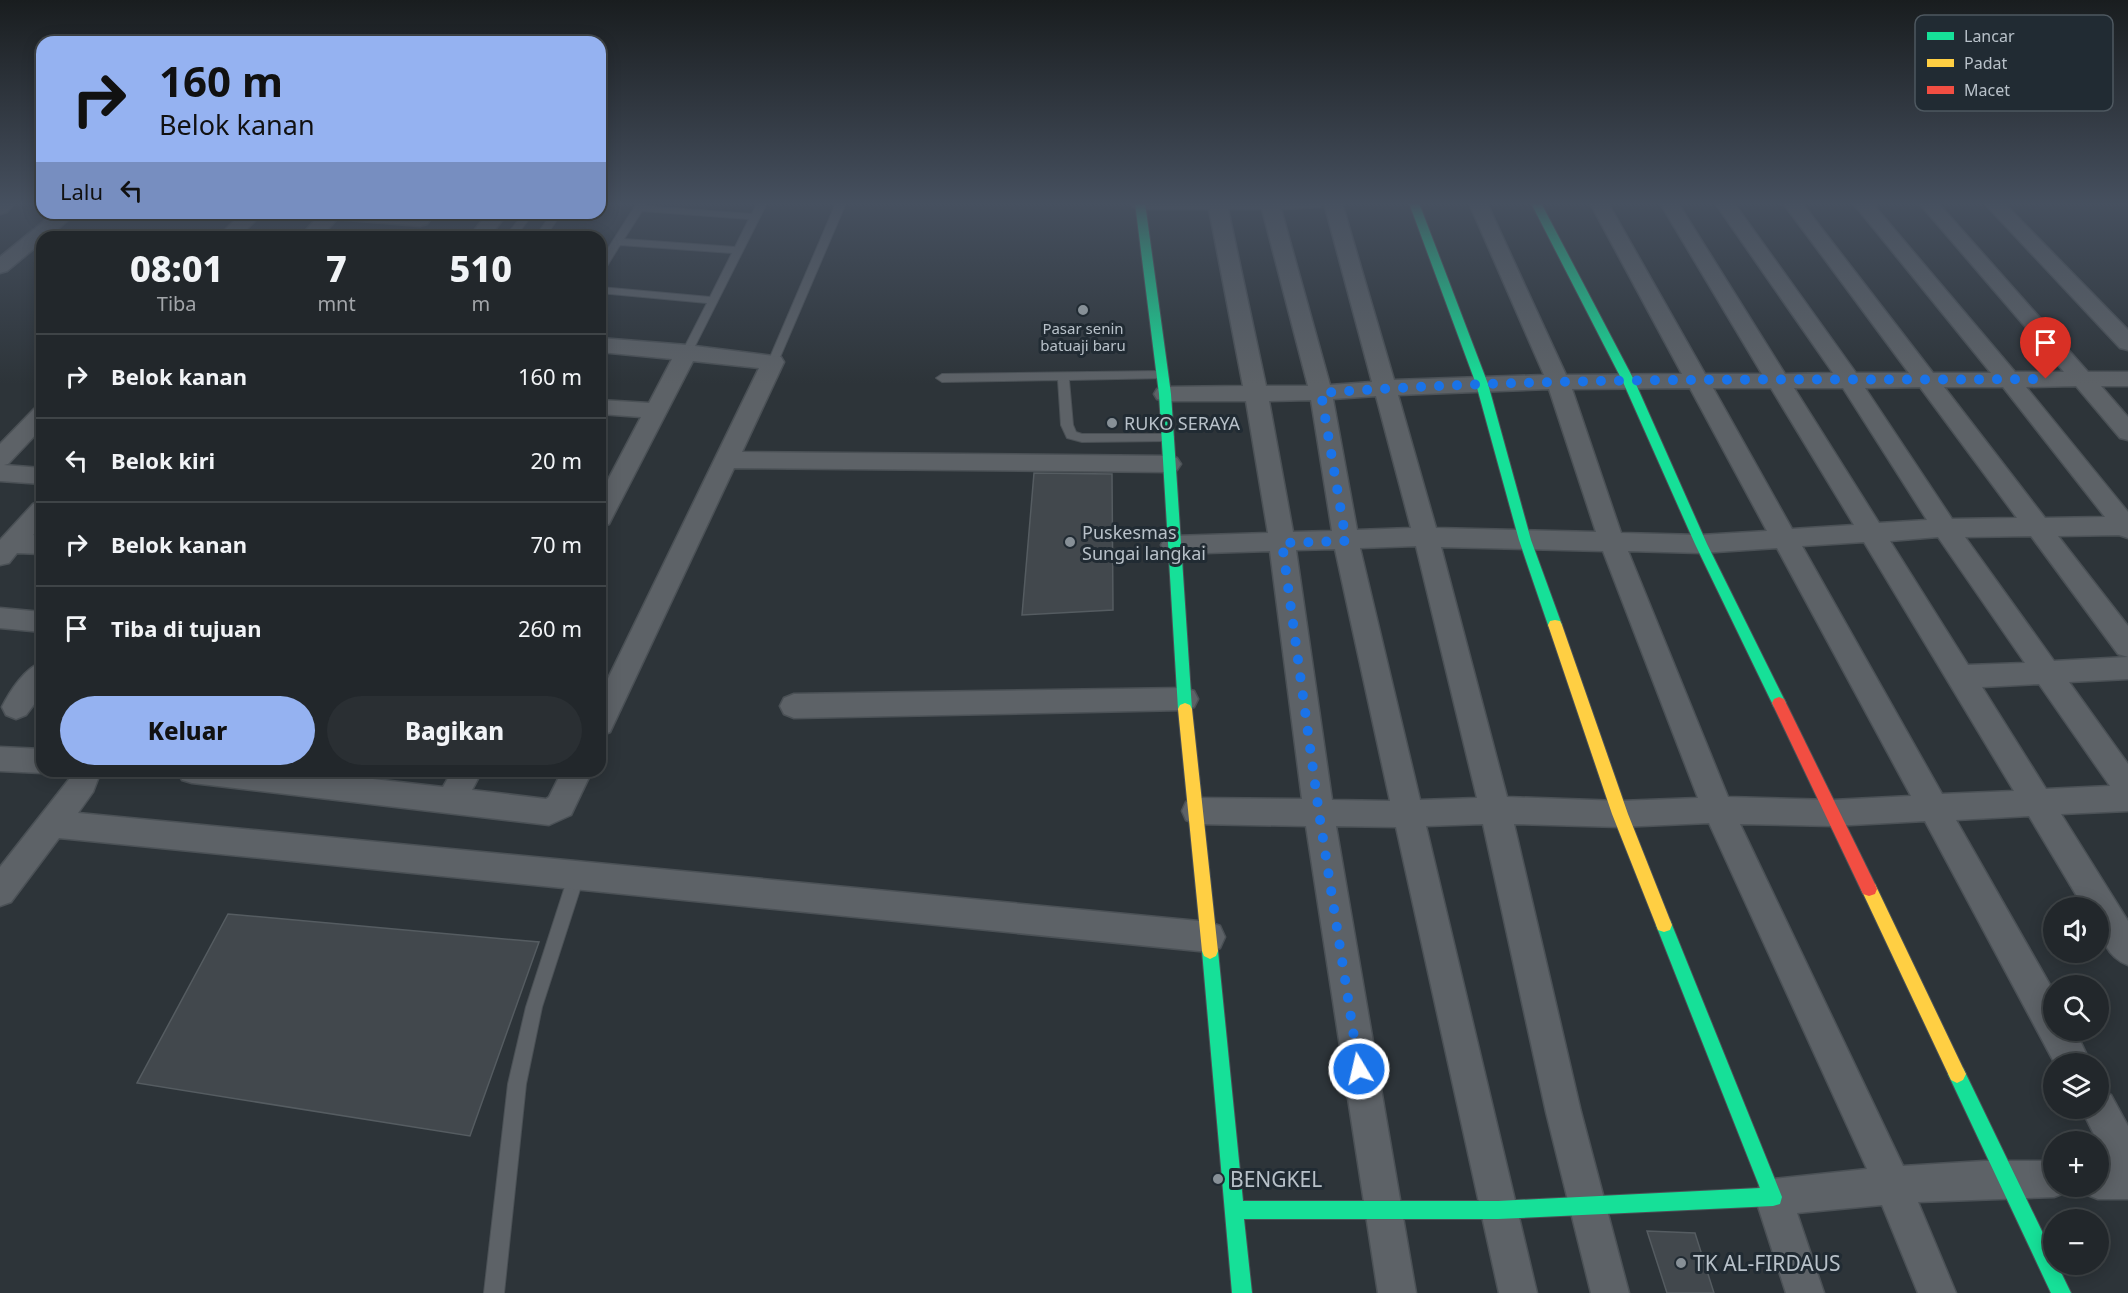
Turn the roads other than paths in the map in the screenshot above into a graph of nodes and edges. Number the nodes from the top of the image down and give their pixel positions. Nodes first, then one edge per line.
1 (731, 263) edge
2 (815, 263) edge
3 (1148, 263) edge
4 (1229, 263) edge
5 (1286, 263) edge
6 (1350, 263) edge
7 (1437, 263) edge
8 (1505, 263) edge
9 (1567, 263) edge
10 (1632, 263) edge
11 (1706, 263) edge
12 (1767, 263) edge
13 (1838, 263) edge
14 (1912, 263) edge
15 (1981, 263) edge
16 (2052, 263) edge
17 (606, 291) edge
18 (713, 300) junction
19 (2128, 343) edge
20 (606, 345) edge
21 (687, 352) junction
22 (773, 362) junction
23 (1063, 376) junction
24 (942, 378) dead end
25 (2084, 379) junction
26 (2128, 379) edge
27 (1928, 380) junction
28 (2009, 380) junction
29 (1779, 381) junction
30 (1850, 381) junction
31 (1558, 382) junction
32 (1629, 382) junction
33 (1698, 382) junction
34 (1164, 384) junction
35 (1482, 384) junction
36 (1386, 388) junction
37 (1256, 393) junction
38 (1321, 393) junction
39 (606, 407) edge
40 (656, 411) junction
41 (36, 420) edge
42 (2128, 432) edge
43 (1168, 437) junction
44 (0, 458) edge
45 (728, 460) junction
46 (1169, 464) junction
47 (612, 472) edge
48 (0, 473) edge
49 (36, 476) edge
50 (606, 495) edge
51 (36, 516) edge
52 (2036, 526) junction
53 (2127, 527) edge
54 (1945, 528) junction
55 (1872, 532) junction
56 (1426, 537) junction
57 (1784, 538) junction
58 (1526, 540) junction
59 (1611, 540) junction
60 (1346, 541) junction
61 (1282, 543) junction
62 (1701, 544) junction
63 (1174, 545) junction
64 (36, 546) edge
65 (5, 550) edge
66 (0, 618) edge
67 (36, 621) edge
68 (2128, 646) edge
69 (2128, 668) edge
70 (2047, 672) junction
71 (1960, 677) junction
72 (36, 682) edge
73 (1184, 699) junction
74 (19, 706) edge
75 (794, 706) dead end
76 (606, 712) edge
77 (0, 759) edge
78 (36, 761) edge
79 (84, 777) edge
80 (286, 777) edge
81 (464, 777) edge
82 (574, 777) edge
83 (2128, 788) edge
84 (2128, 798) edge
85 (451, 801) junction
86 (2038, 803) junction
87 (1933, 808) junction
88 (1496, 810) junction
89 (1718, 810) junction
90 (1197, 811) junction
91 (1319, 813) junction
92 (1833, 813) junction
93 (1407, 814) junction
94 (1620, 814) junction
95 (51, 824) junction
96 (577, 874) junction
97 (0, 892) edge
98 (1209, 937) junction
99 (2128, 950) edge
100 (2043, 1006) edge
101 (2104, 1119) edge
102 (2128, 1162) edge
103 (2006, 1178) junction
104 (2043, 1179) edge
105 (2109, 1180) edge
106 (2128, 1181) edge
107 (1893, 1185) junction
108 (1773, 1197) junction
109 (1585, 1207) junction
110 (1382, 1208) junction
111 (1235, 1210) junction
112 (1498, 1210) junction
113 (494, 1293) edge
114 (1242, 1293) edge
115 (1397, 1293) edge
116 (1518, 1293) edge
117 (1610, 1293) edge
118 (1805, 1293) edge
119 (1937, 1293) edge
120 (2061, 1293) edge

1 - 18 lane
2 - 22 lane
3 - 34 street
4 - 37 street
5 - 38 street
6 - 36 street
7 - 35 street
8 - 31 street
9 - 32 street
10 - 33 street
11 - 29 street
12 - 30 street
13 - 27 street
14 - 28 street
15 - 25 street
16 - 19 street
17 - 18 lane
18 - 21 lane
20 - 21 street
21 - 22 street
21 - 40 street
22 - 45 street
23 - 24 lane
23 - 34 lane
23 - 43 lane
25 - 26 street
25 - 28 street
25 - 42 street
27 - 28 street
27 - 30 street
27 - 52 street
28 - 53 street
29 - 30 street
29 - 33 street
29 - 55 street
30 - 54 street
31 - 32 street
31 - 35 street
31 - 59 street
32 - 33 street
32 - 62 street
33 - 57 street
34 - 37 street
34 - 43 street
35 - 36 street
35 - 58 street
36 - 38 street
36 - 56 street
37 - 38 street
37 - 61 street
38 - 60 street
39 - 40 street
40 - 47 street
41 - 44 street
43 - 46 street
45 - 46 street
45 - 76 street
46 - 63 street
47 - 50 street
48 - 49 street
51 - 65 street
52 - 53 street
52 - 54 street
52 - 68 street
54 - 55 street
54 - 70 street
55 - 57 street
55 - 71 street
56 - 58 street
56 - 60 street
56 - 88 street
57 - 62 street
57 - 87 street
58 - 59 street
58 - 94 street
59 - 62 street
59 - 89 street
60 - 61 street
60 - 93 street
61 - 63 street
61 - 91 street
62 - 92 street
63 - 73 street
64 - 65 street
66 - 67 street
69 - 70 street
70 - 71 street
70 - 83 street
71 - 86 street
72 - 74 street
73 - 75 street
73 - 90 street
77 - 78 street
79 - 95 street
80 - 85 street
81 - 85 street
82 - 85 street
84 - 86 street
86 - 87 street
86 - 99 street
87 - 92 street
87 - 100 street
88 - 93 street
88 - 94 street
88 - 109 street
89 - 92 street
89 - 94 street
89 - 107 street
90 - 91 street
90 - 98 street
91 - 93 street
91 - 110 street
92 - 103 street
93 - 112 street
94 - 108 street
95 - 96 street
95 - 97 street
96 - 98 street
96 - 113 lane
98 - 111 street
101 - 102 street
103 - 104 street
103 - 107 street
103 - 120 street
105 - 106 street
107 - 108 street
107 - 119 street
108 - 109 street
108 - 118 street
109 - 112 street
109 - 117 street
110 - 111 street
110 - 112 street
110 - 115 street
111 - 114 street
112 - 116 street

